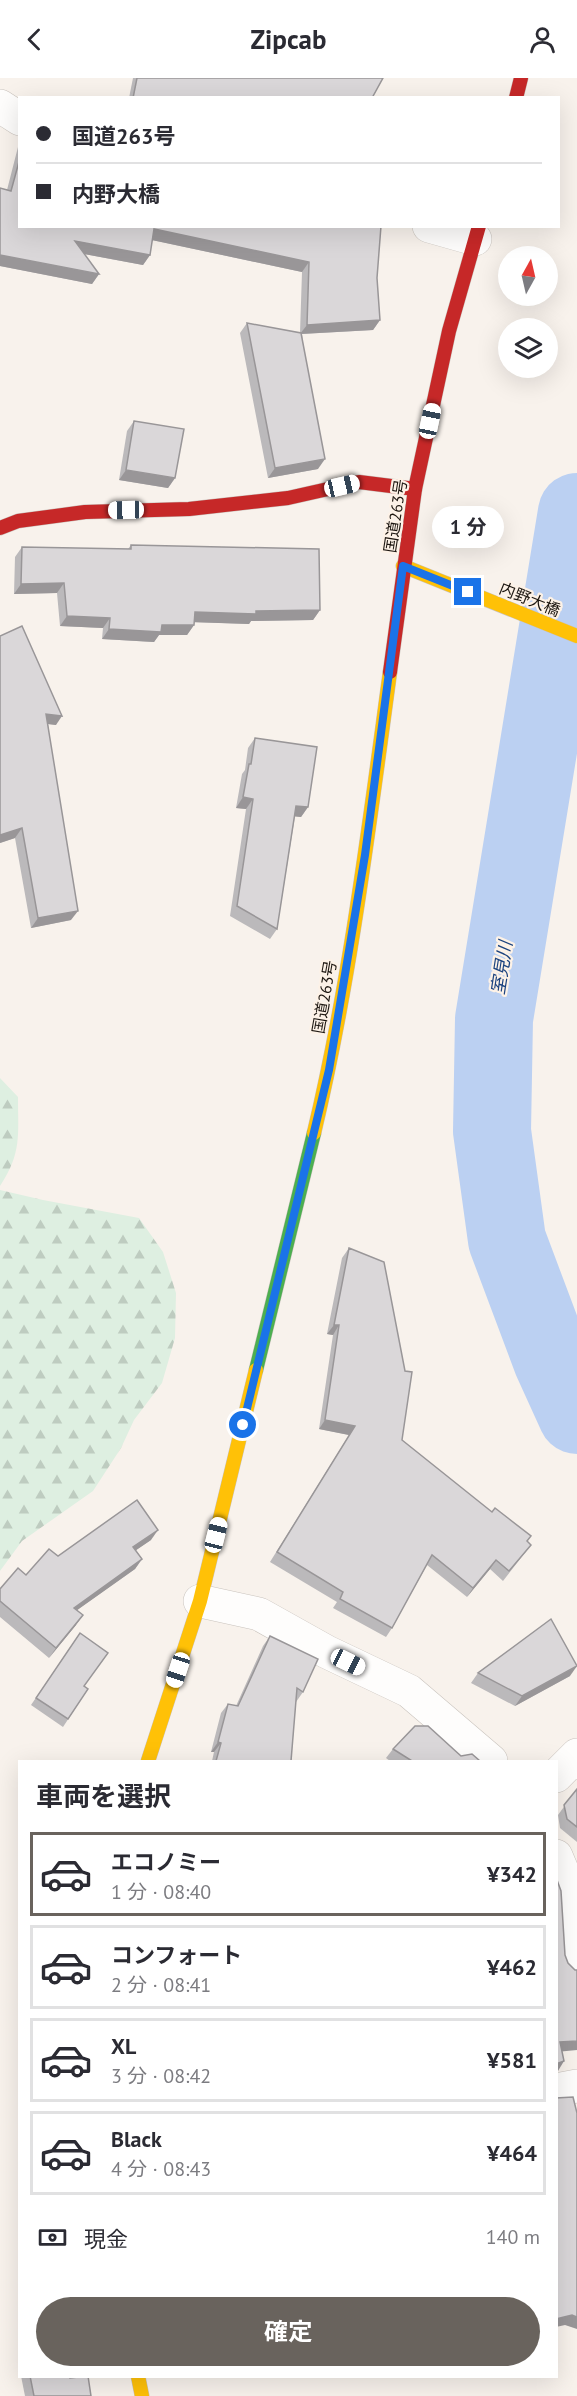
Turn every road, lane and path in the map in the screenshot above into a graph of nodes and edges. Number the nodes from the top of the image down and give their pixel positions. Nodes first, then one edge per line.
1 (521, 78) edge
2 (516, 96) edge
3 (0, 106) edge
4 (18, 118) edge
5 (443, 228) edge
6 (477, 233) edge
7 (415, 489) junction
8 (0, 528) edge
9 (403, 566) junction
10 (577, 636) edge
11 (200, 1601) junction
12 (577, 1755) edge
13 (148, 1760) edge
14 (490, 1760) edge
15 (558, 1774) edge
16 (558, 1861) edge
17 (577, 1963) edge
18 (577, 2086) edge
19 (558, 2090) edge
20 (138, 2378) edge
21 (142, 2396) edge

1 - 2 main road
3 - 4 street
5 - 6 street
6 - 7 main road, 国道263号
7 - 8 main road
7 - 9 main road, 国道263号
9 - 10 main road, 内野大橋
9 - 11 main road, 国道263号
11 - 13 main road, 国道263号
11 - 14 street
12 - 15 street
16 - 17 street
18 - 19 street
20 - 21 main road

